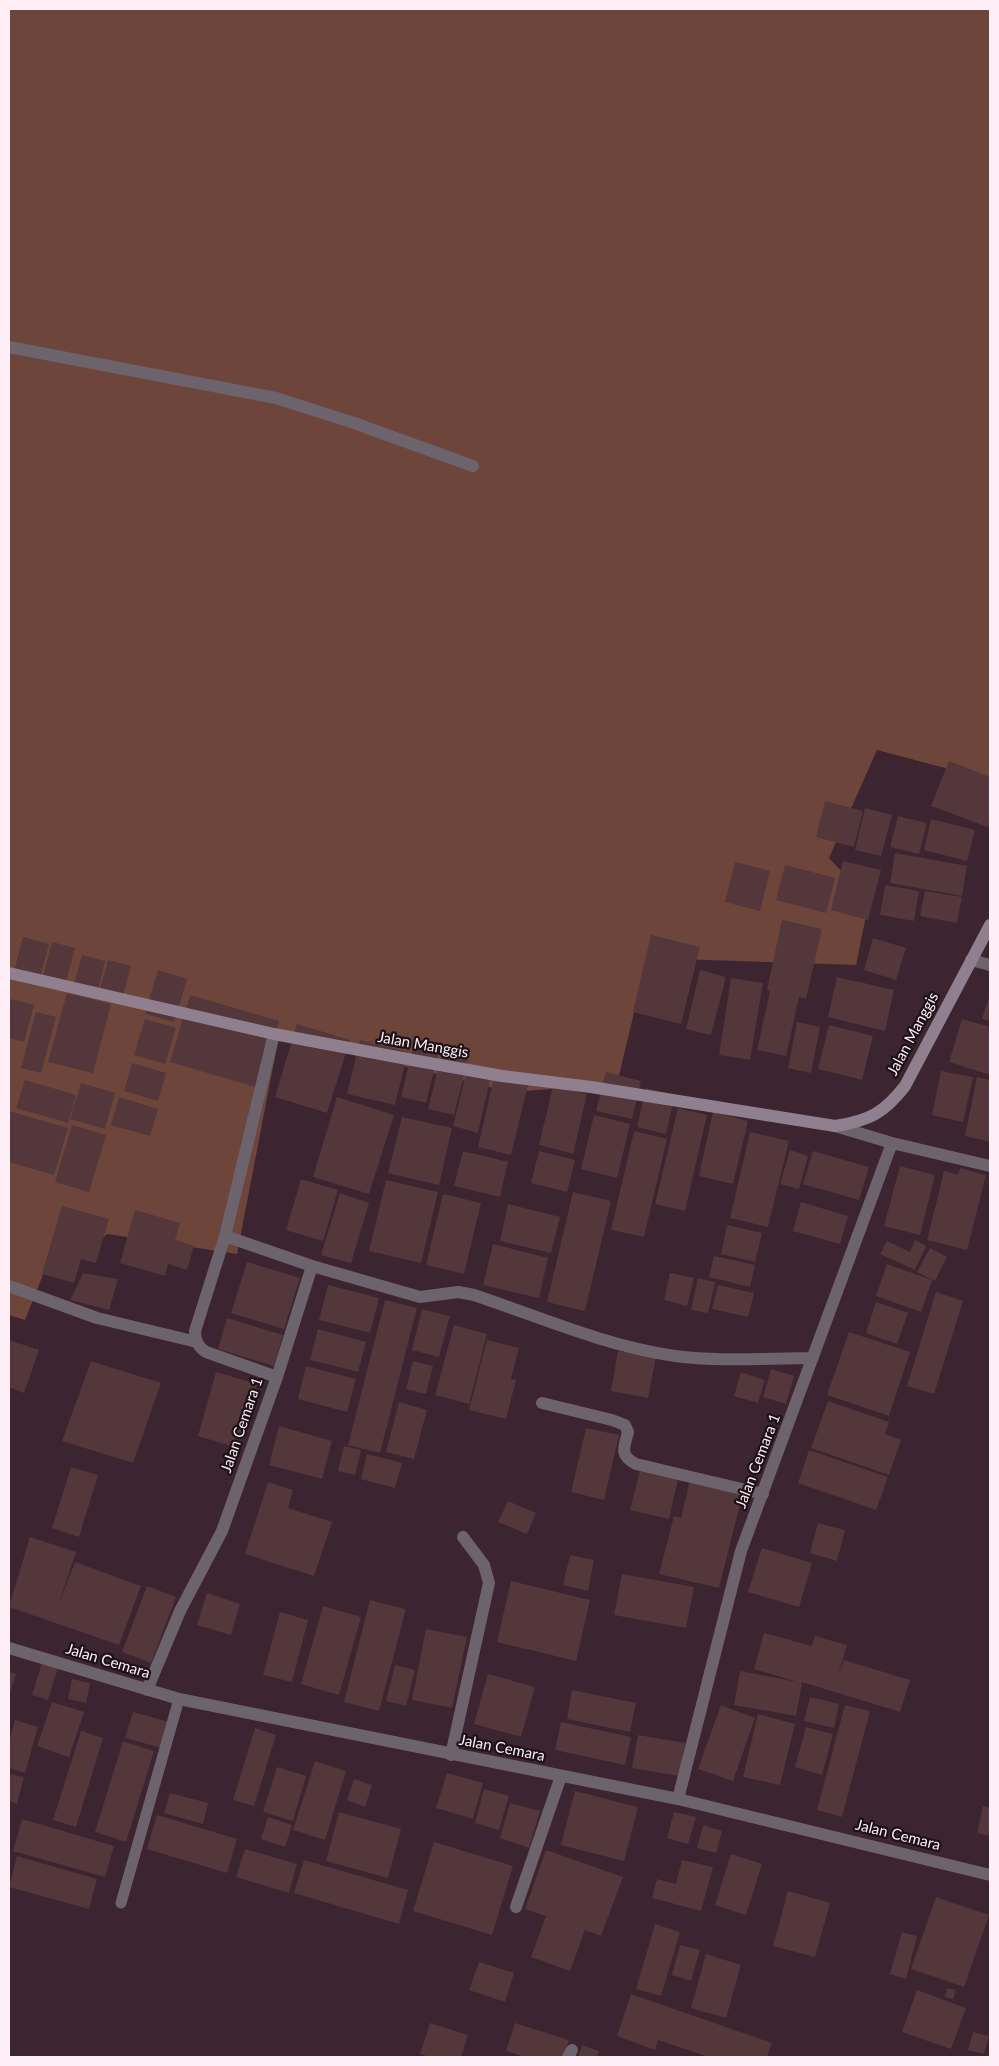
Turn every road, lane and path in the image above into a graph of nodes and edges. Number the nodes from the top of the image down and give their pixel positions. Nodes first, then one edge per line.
1 (9, 347) edge
2 (473, 466) dead end
3 (990, 925) edge
4 (972, 960) junction
5 (990, 965) edge
6 (9, 973) edge
7 (274, 1034) junction
8 (835, 1126) junction
9 (892, 1143) junction
10 (990, 1166) edge
11 (225, 1236) junction
12 (312, 1266) junction
13 (9, 1286) edge
14 (197, 1342) junction
15 (813, 1358) junction
16 (277, 1377) junction
17 (542, 1403) dead end
18 (763, 1494) junction
19 (463, 1537) dead end
20 (9, 1648) edge
21 (146, 1690) junction
22 (179, 1699) junction
23 (451, 1754) junction
24 (561, 1776) junction
25 (678, 1799) junction
26 (990, 1875) edge
27 (121, 1903) dead end
28 (516, 1907) dead end

1 - 2 street
3 - 4 street, Jalan Manggis
4 - 5 street
4 - 8 street, Jalan Manggis
6 - 7 street, Jalan Manggis
7 - 8 street, Jalan Manggis
7 - 11 street
8 - 9 street, Jalan Manggis
9 - 10 street, Jalan Manggis
9 - 15 street, Jalan Cemara 1
11 - 12 street
11 - 14 street
12 - 15 street
12 - 16 street
13 - 14 street
14 - 16 street, Jalan Cemara 1
15 - 18 street, Jalan Cemara 1
16 - 21 street, Jalan Cemara 1
17 - 18 street
18 - 25 street, Jalan Cemara 1
19 - 23 street
20 - 21 street, Jalan Cemara
21 - 22 street, Jalan Cemara
22 - 23 street, Jalan Cemara
22 - 27 lane
23 - 24 street, Jalan Cemara
24 - 25 street, Jalan Cemara
24 - 28 street
25 - 26 street, Jalan Cemara

